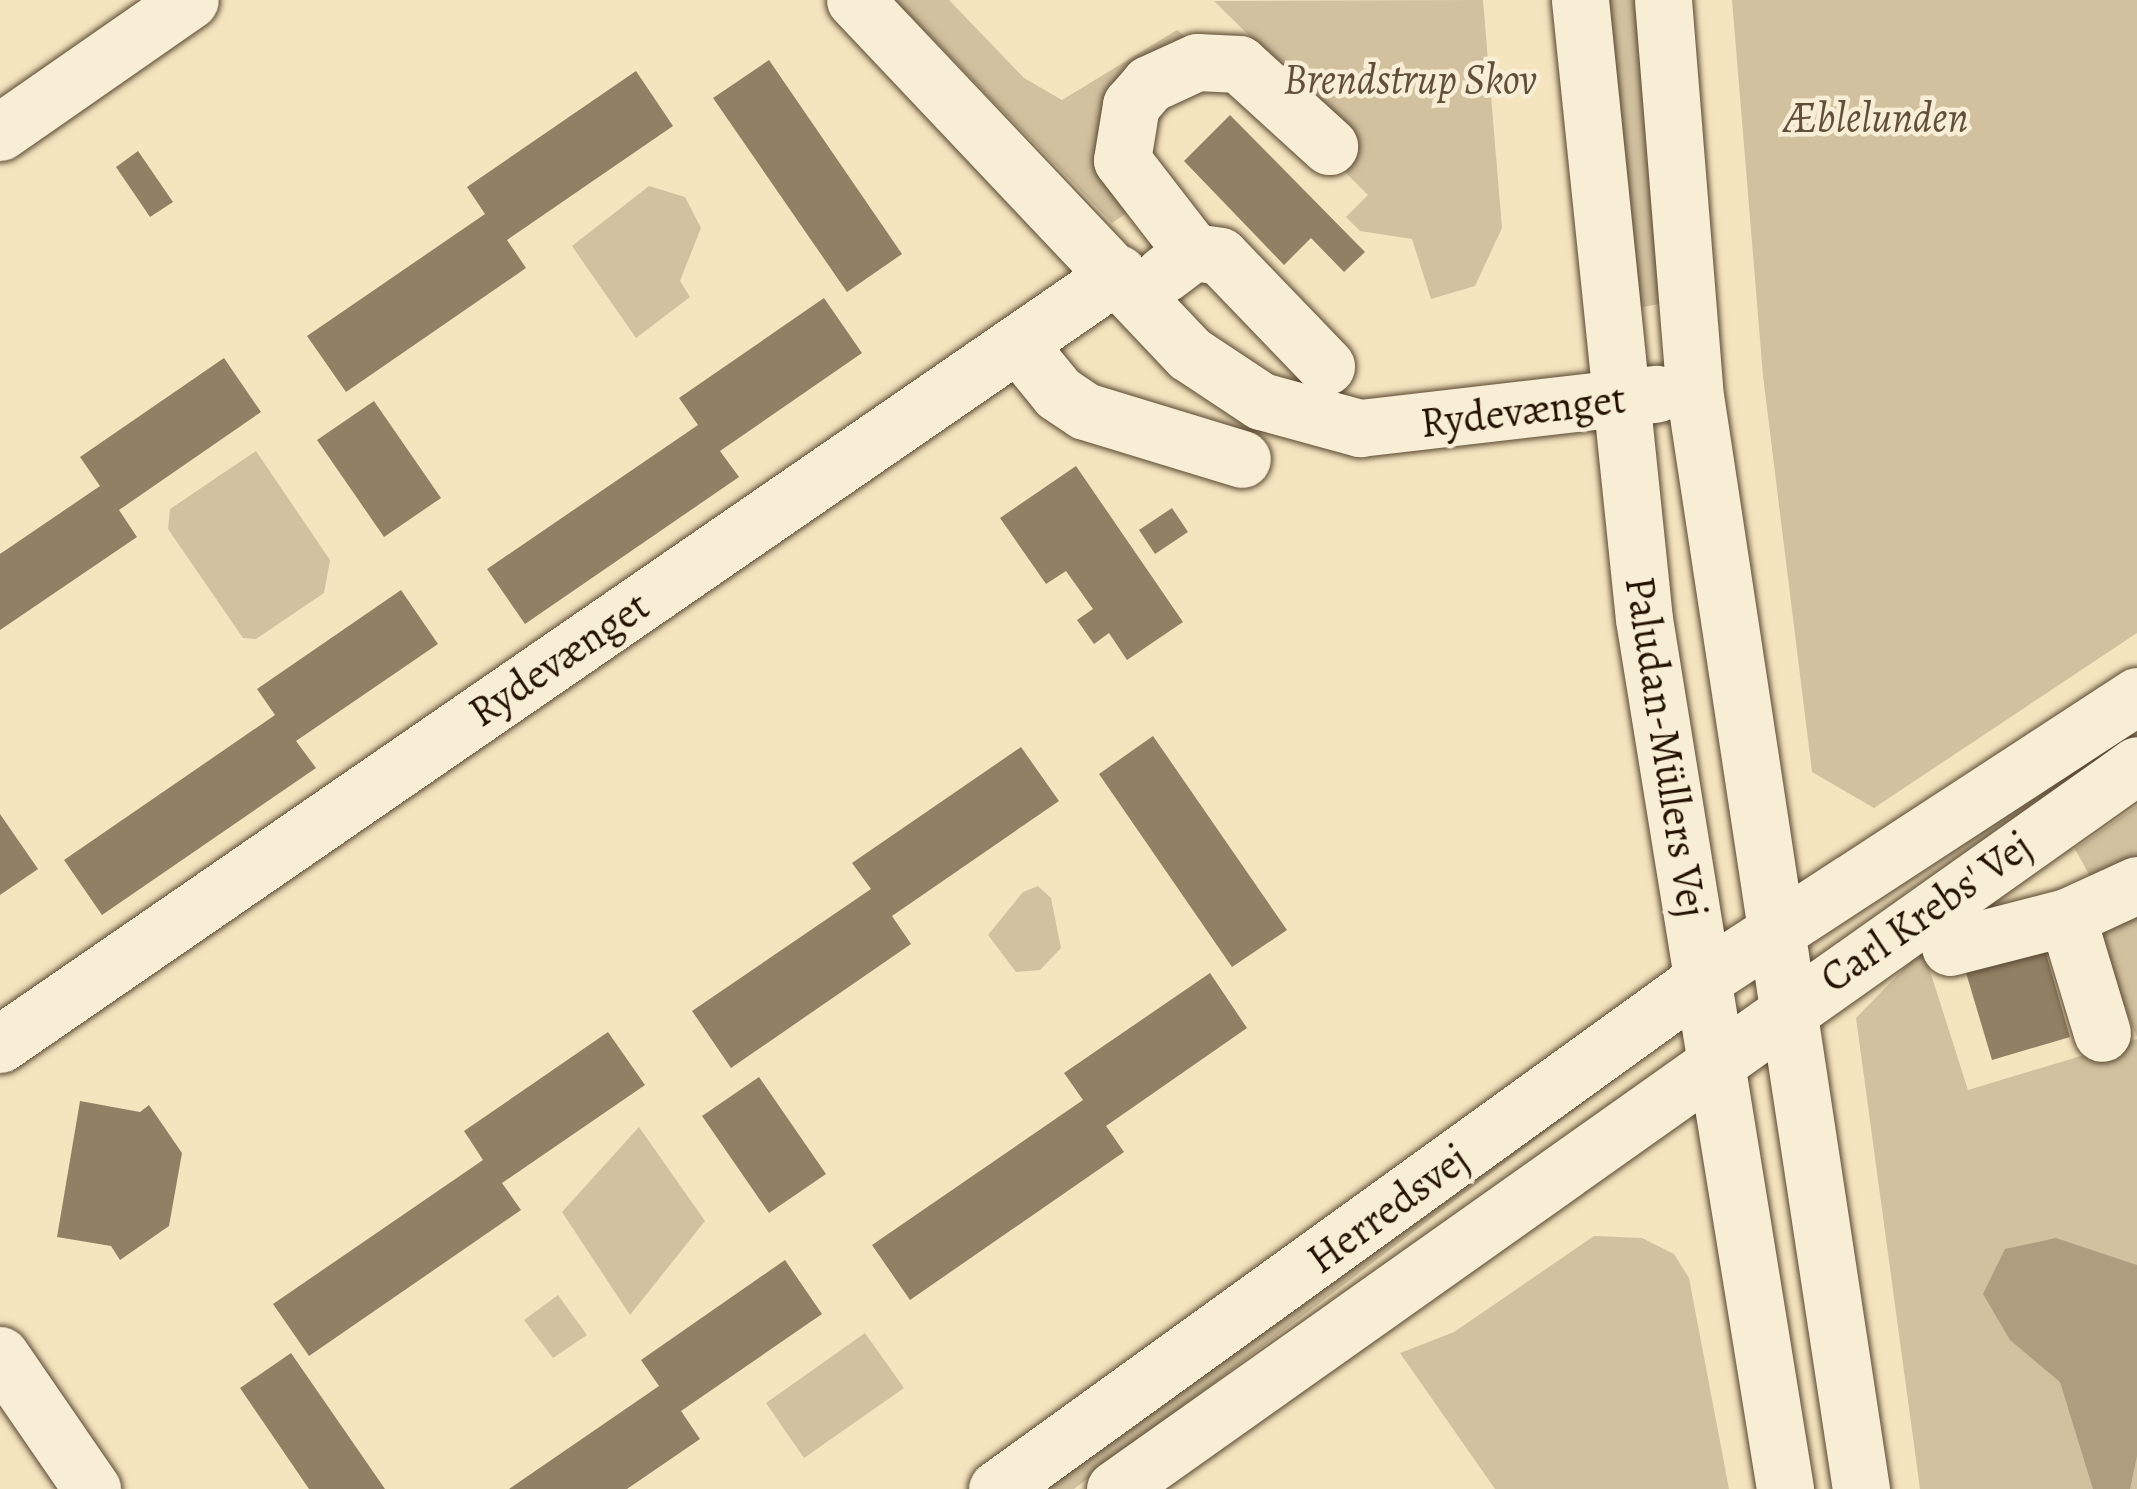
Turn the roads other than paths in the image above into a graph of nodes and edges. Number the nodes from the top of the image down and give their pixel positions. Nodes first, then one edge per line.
1 (190, 0) edge
2 (855, 0) edge
3 (1580, 0) edge
4 (1663, 0) edge
5 (0, 132) edge
6 (1329, 146) dead end
7 (1193, 252) junction
8 (1128, 285) junction
9 (1018, 344) junction
10 (1326, 366) dead end
11 (1694, 389) junction
12 (1617, 399) junction
13 (1242, 459) dead end
14 (2137, 696) edge
15 (2137, 765) edge
16 (2137, 885) edge
17 (2067, 917) junction
18 (1778, 928) junction
19 (1950, 947) dead end
20 (1703, 980) junction
21 (1791, 1008) junction
22 (2102, 1033) dead end
23 (0, 1044) edge
24 (1716, 1060) junction
25 (0, 1355) edge
26 (92, 1489) edge
27 (997, 1489) edge
28 (1115, 1489) edge
29 (1785, 1489) edge
30 (1861, 1489) edge

1 - 5 street
2 - 8 street, Rydevænget
3 - 12 street, Paludan-Müllers Vej
4 - 11 street, Paludan-Müllers Vej
6 - 7 street
7 - 8 street
7 - 10 street
8 - 9 street, Rydevænget
8 - 12 street, Rydevænget
9 - 13 street
9 - 23 street, Rydevænget
11 - 12 street, Rydevænget
11 - 18 street, Paludan-Müllers Vej
12 - 20 street, Paludan-Müllers Vej
14 - 18 street, Carl Krebs' Vej
15 - 21 street, Carl Krebs' Vej
16 - 17 street
17 - 19 street
17 - 22 street
18 - 20 street, Herredsvej
18 - 21 street, Paludan-Müllers Vej
20 - 24 street, Paludan-Müllers Vej
20 - 27 street, Herredsvej
21 - 24 street, Carl Krebs' Vej
21 - 30 street, Paludan-Müllers Vej
24 - 28 street, Herredsvej
24 - 29 street, Paludan-Müllers Vej
25 - 26 street

